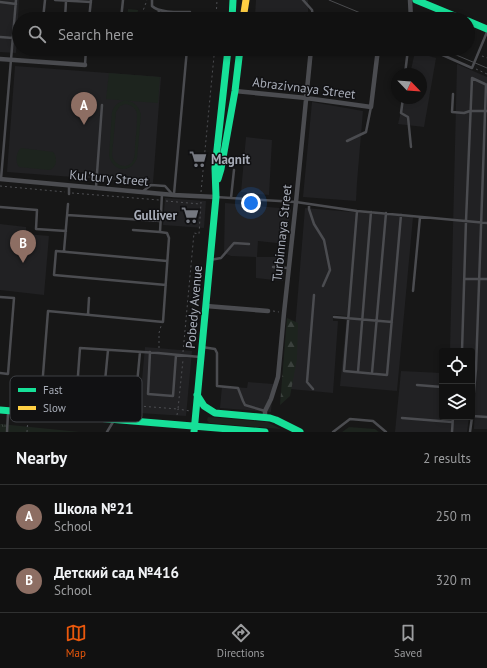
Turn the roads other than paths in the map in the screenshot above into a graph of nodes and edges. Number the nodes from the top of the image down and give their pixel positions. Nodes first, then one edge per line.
1 (16, 0) edge
2 (45, 0) edge
3 (54, 0) edge
4 (123, 0) edge
5 (152, 0) edge
6 (233, 0) edge
7 (246, 0) edge
8 (303, 0) edge
9 (410, 0) edge
10 (416, 0) edge
11 (66, 1) edge
12 (91, 1) edge
13 (0, 2) edge
14 (16, 4) junction
15 (159, 10) joint
16 (15, 12) edge
17 (44, 12) edge
18 (65, 12) edge
19 (90, 12) edge
20 (122, 12) edge
21 (190, 12) edge
22 (232, 12) edge
23 (245, 12) edge
24 (312, 12) edge
25 (411, 12) edge
26 (445, 12) edge
27 (475, 25) edge
28 (487, 31) edge
29 (0, 37) edge
30 (12, 38) edge
31 (12, 56) edge
32 (86, 56) edge
33 (185, 56) edge
34 (227, 56) edge
35 (239, 56) edge
36 (310, 56) edge
37 (377, 56) edge
38 (407, 56) edge
39 (445, 56) edge
40 (0, 59) edge
41 (12, 60) junction
42 (85, 64) joint
43 (406, 68) edge
44 (487, 85) edge
45 (235, 91) junction
46 (453, 94) dead end
47 (306, 98) junction
48 (402, 104) edge
49 (102, 105) dead end
50 (371, 107) junction
51 (470, 111) junction
52 (486, 111) edge
53 (347, 140) dead end
54 (411, 148) dead end
55 (234, 170) dead end
56 (0, 179) edge
57 (70, 185) junction
58 (216, 185) junction
59 (96, 188) junction
60 (142, 192) junction
61 (69, 193) road end
62 (162, 194) junction
63 (174, 195) junction
64 (216, 198) junction
65 (231, 198) junction
66 (296, 202) junction
67 (68, 204) dead end
68 (309, 204) junction
69 (0, 207) edge
70 (357, 211) junction
71 (371, 212) junction
72 (386, 213) junction
73 (67, 215) junction
74 (401, 215) junction
75 (420, 216) junction
76 (160, 221) junction
77 (466, 221) junction
78 (481, 222) junction
79 (487, 223) edge
80 (133, 230) dead end
81 (66, 231) junction
82 (160, 232) junction
83 (250, 244) dead end
84 (64, 251) junction
85 (210, 260) junction
86 (167, 261) junction
87 (273, 267) dead end
88 (289, 268) junction
89 (464, 279) junction
90 (479, 279) junction
91 (487, 279) edge
92 (166, 285) junction
93 (323, 286) dead end
94 (413, 291) dead end
95 (314, 295) dead end
96 (0, 297) edge
97 (89, 298) dead end
98 (206, 306) junction
99 (268, 310) road end
100 (88, 315) junction
101 (334, 317) dead end
102 (348, 318) junction
103 (362, 319) junction
104 (377, 321) junction
105 (392, 322) junction
106 (202, 347) junction
107 (462, 348) edge
108 (108, 350) junction
109 (475, 350) edge
110 (140, 352) junction
111 (150, 352) junction
112 (176, 355) junction
113 (201, 357) junction
114 (358, 372) junction
115 (0, 373) edge
116 (372, 373) junction
117 (43, 376) edge
118 (78, 376) edge
119 (106, 376) edge
120 (138, 376) edge
121 (417, 385) dead end
122 (439, 387) edge
123 (313, 388) dead end
124 (198, 395) junction
125 (0, 410) edge
126 (9, 411) joint
127 (265, 414) junction
128 (475, 415) edge
129 (487, 417) edge
130 (402, 418) dead end
131 (471, 420) edge
132 (112, 422) edge
133 (138, 422) edge
134 (452, 422) joint
135 (195, 429) edge
136 (7, 432) edge
137 (106, 432) edge
138 (265, 432) edge
139 (300, 432) edge
140 (334, 432) edge
141 (386, 432) edge
142 (452, 432) edge
143 (470, 432) edge

1 - 14 lane
2 - 17 lane
3 - 11 lane
4 - 20 lane
5 - 15 lane
6 - 22 main road
7 - 23 main road
8 - 24 lane
9 - 25 street
10 - 26 main road
11 - 12 lane
11 - 18 lane
12 - 19 lane
13 - 14 lane
14 - 16 lane
15 - 21 lane
27 - 28 main road
28 - 39 lane
29 - 30 lane
31 - 41 lane
32 - 42 lane
33 - 63 lane
34 - 58 main road, Pobedy Avenue
35 - 45 main road, Pobedy Avenue
36 - 47 street, Turbinnaya Street
37 - 50 street
38 - 43 lane
40 - 41 street
41 - 42 street
41 - 56 lane
44 - 51 lane
44 - 52 lane
45 - 47 street, Abrazivnaya Street
45 - 58 main road, Pobedy Avenue
46 - 51 lane
47 - 50 street, Abrazivnaya Street
47 - 66 street, Turbinnaya Street
48 - 54 lane
49 - 59 lane
50 - 53 lane
51 - 52 lane
51 - 77 lane
52 - 78 lane
55 - 65 lane
56 - 57 street, Kul'tury Street
57 - 59 street, Kul'tury Street
57 - 61 lane
58 - 64 main road, Pobedy Avenue
59 - 60 street, Kul'tury Street
60 - 62 street, Kul'tury Street
60 - 63 lane
62 - 63 street, Kul'tury Street
62 - 76 lane
63 - 64 street, Kul'tury Street
64 - 65 lane
64 - 85 main road, Pobedy Avenue
65 - 66 lane
66 - 68 lane
66 - 88 street, Turbinnaya Street
67 - 73 lane
68 - 70 lane
68 - 93 lane
69 - 81 lane
70 - 71 lane
70 - 102 lane
71 - 72 lane
71 - 103 lane
72 - 74 lane
72 - 104 lane
73 - 76 lane
73 - 81 lane
74 - 75 lane
74 - 105 lane
75 - 77 lane
75 - 94 lane
76 - 82 lane
77 - 78 lane
77 - 89 lane
78 - 79 lane
78 - 90 lane
80 - 82 lane
81 - 84 lane
82 - 86 lane
83 - 85 lane
84 - 86 lane
84 - 92 lane
85 - 98 main road, Pobedy Avenue
86 - 92 lane
87 - 88 lane
88 - 127 street, Turbinnaya Street
89 - 90 lane
89 - 107 lane
90 - 91 lane
90 - 109 lane
92 - 100 lane
95 - 123 lane
96 - 115 lane
97 - 100 lane
98 - 99 street
98 - 106 main road, Pobedy Avenue
100 - 117 lane
101 - 102 lane
102 - 103 lane
102 - 114 lane
103 - 104 lane
103 - 114 lane
104 - 105 lane
104 - 116 lane
105 - 116 lane
106 - 113 main road, Pobedy Avenue
106 - 127 lane
108 - 110 lane
108 - 118 lane
108 - 119 lane
110 - 111 lane
110 - 120 lane
111 - 112 lane
111 - 112 lane
112 - 113 lane
113 - 124 main road, Pobedy Avenue
114 - 116 lane
121 - 122 lane
124 - 127 main road
124 - 135 main road, Pobedy Avenue
125 - 126 main road
126 - 136 lane
127 - 139 main road
128 - 129 lane
130 - 134 lane
131 - 143 lane
132 - 137 lane
133 - 135 main road
134 - 142 lane
135 - 138 main road
140 - 141 lane

